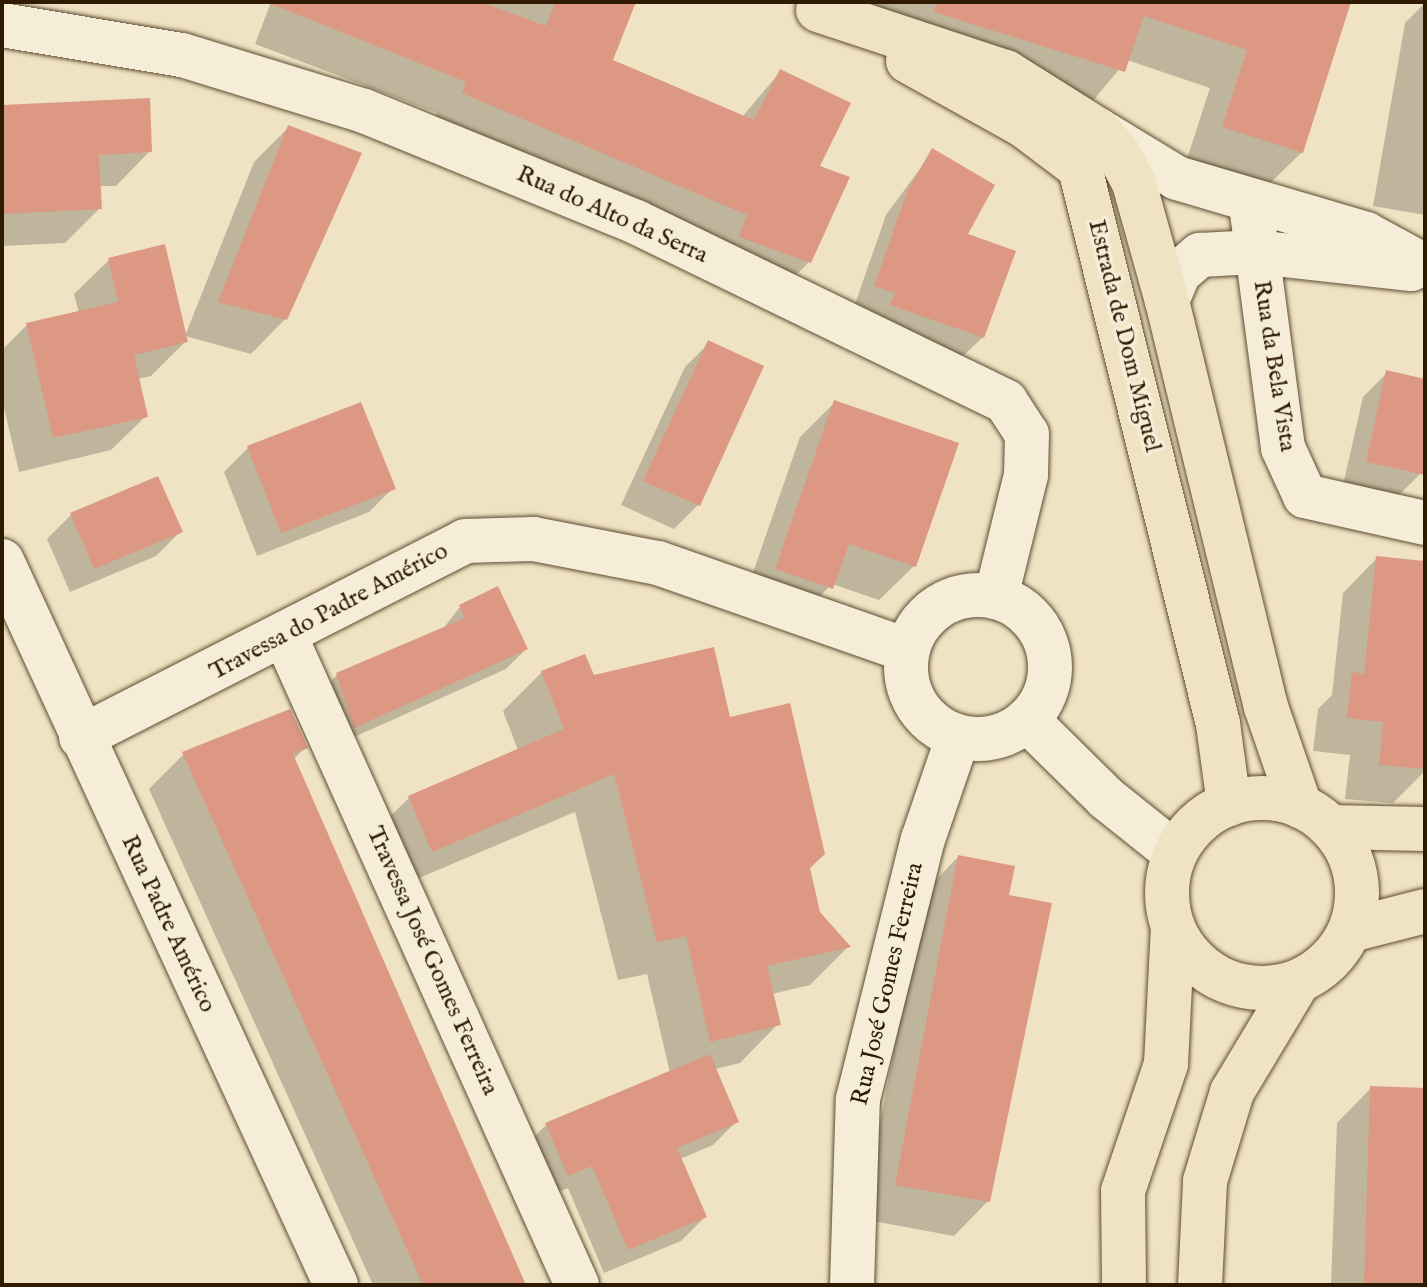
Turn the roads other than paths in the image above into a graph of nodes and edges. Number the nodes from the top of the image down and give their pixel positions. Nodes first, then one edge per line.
1 (810, 6) edge
2 (2, 25) edge
3 (1098, 130) junction
4 (1251, 205) junction
5 (1256, 252) junction
6 (1425, 268) edge
7 (1167, 301) junction
8 (1425, 523) edge
9 (2, 561) edge
10 (996, 597) junction
11 (286, 638) junction
12 (907, 650) junction
13 (1027, 720) junction
14 (81, 737) junction
15 (958, 737) junction
16 (1229, 804) junction
17 (1315, 816) junction
18 (1425, 829) edge
19 (1175, 853) junction
20 (1425, 911) edge
21 (1173, 927) junction
22 (1351, 930) junction
23 (1298, 982) junction
24 (336, 1285) edge
25 (577, 1285) edge
26 (852, 1285) edge
27 (1124, 1285) edge
28 (1200, 1285) edge

1 - 3 main road, Estrada de Dom Miguel
1 - 16 main road, Estrada de Dom Miguel
2 - 10 street, Rua do Alto da Serra
3 - 4 street, Estrada de Dom Miguel
3 - 7 main road, Estrada de Dom Miguel
4 - 5 street, Rua da Bela Vista
4 - 6 street, Estrada de Dom Miguel
5 - 6 street, Estrada de Dom Miguel
5 - 7 street, Estrada de Dom Miguel
5 - 8 street, Rua da Bela Vista
7 - 17 main road, Estrada de Dom Miguel
9 - 14 street, Rua Padre Américo
10 - 12 street
10 - 13 street
11 - 12 street, Travessa do Padre Américo
11 - 14 street, Travessa do Padre Américo
11 - 25 street, Travessa José Gomes Ferreira
12 - 15 street
13 - 15 street
13 - 19 street
14 - 24 street, Rua Padre Américo
15 - 26 street, Rua José Gomes Ferreira
16 - 17 main road
16 - 19 main road
17 - 18 main road
17 - 22 main road
19 - 21 main road
20 - 22 main road
21 - 23 main road
21 - 27 main road
22 - 23 main road
23 - 28 main road

